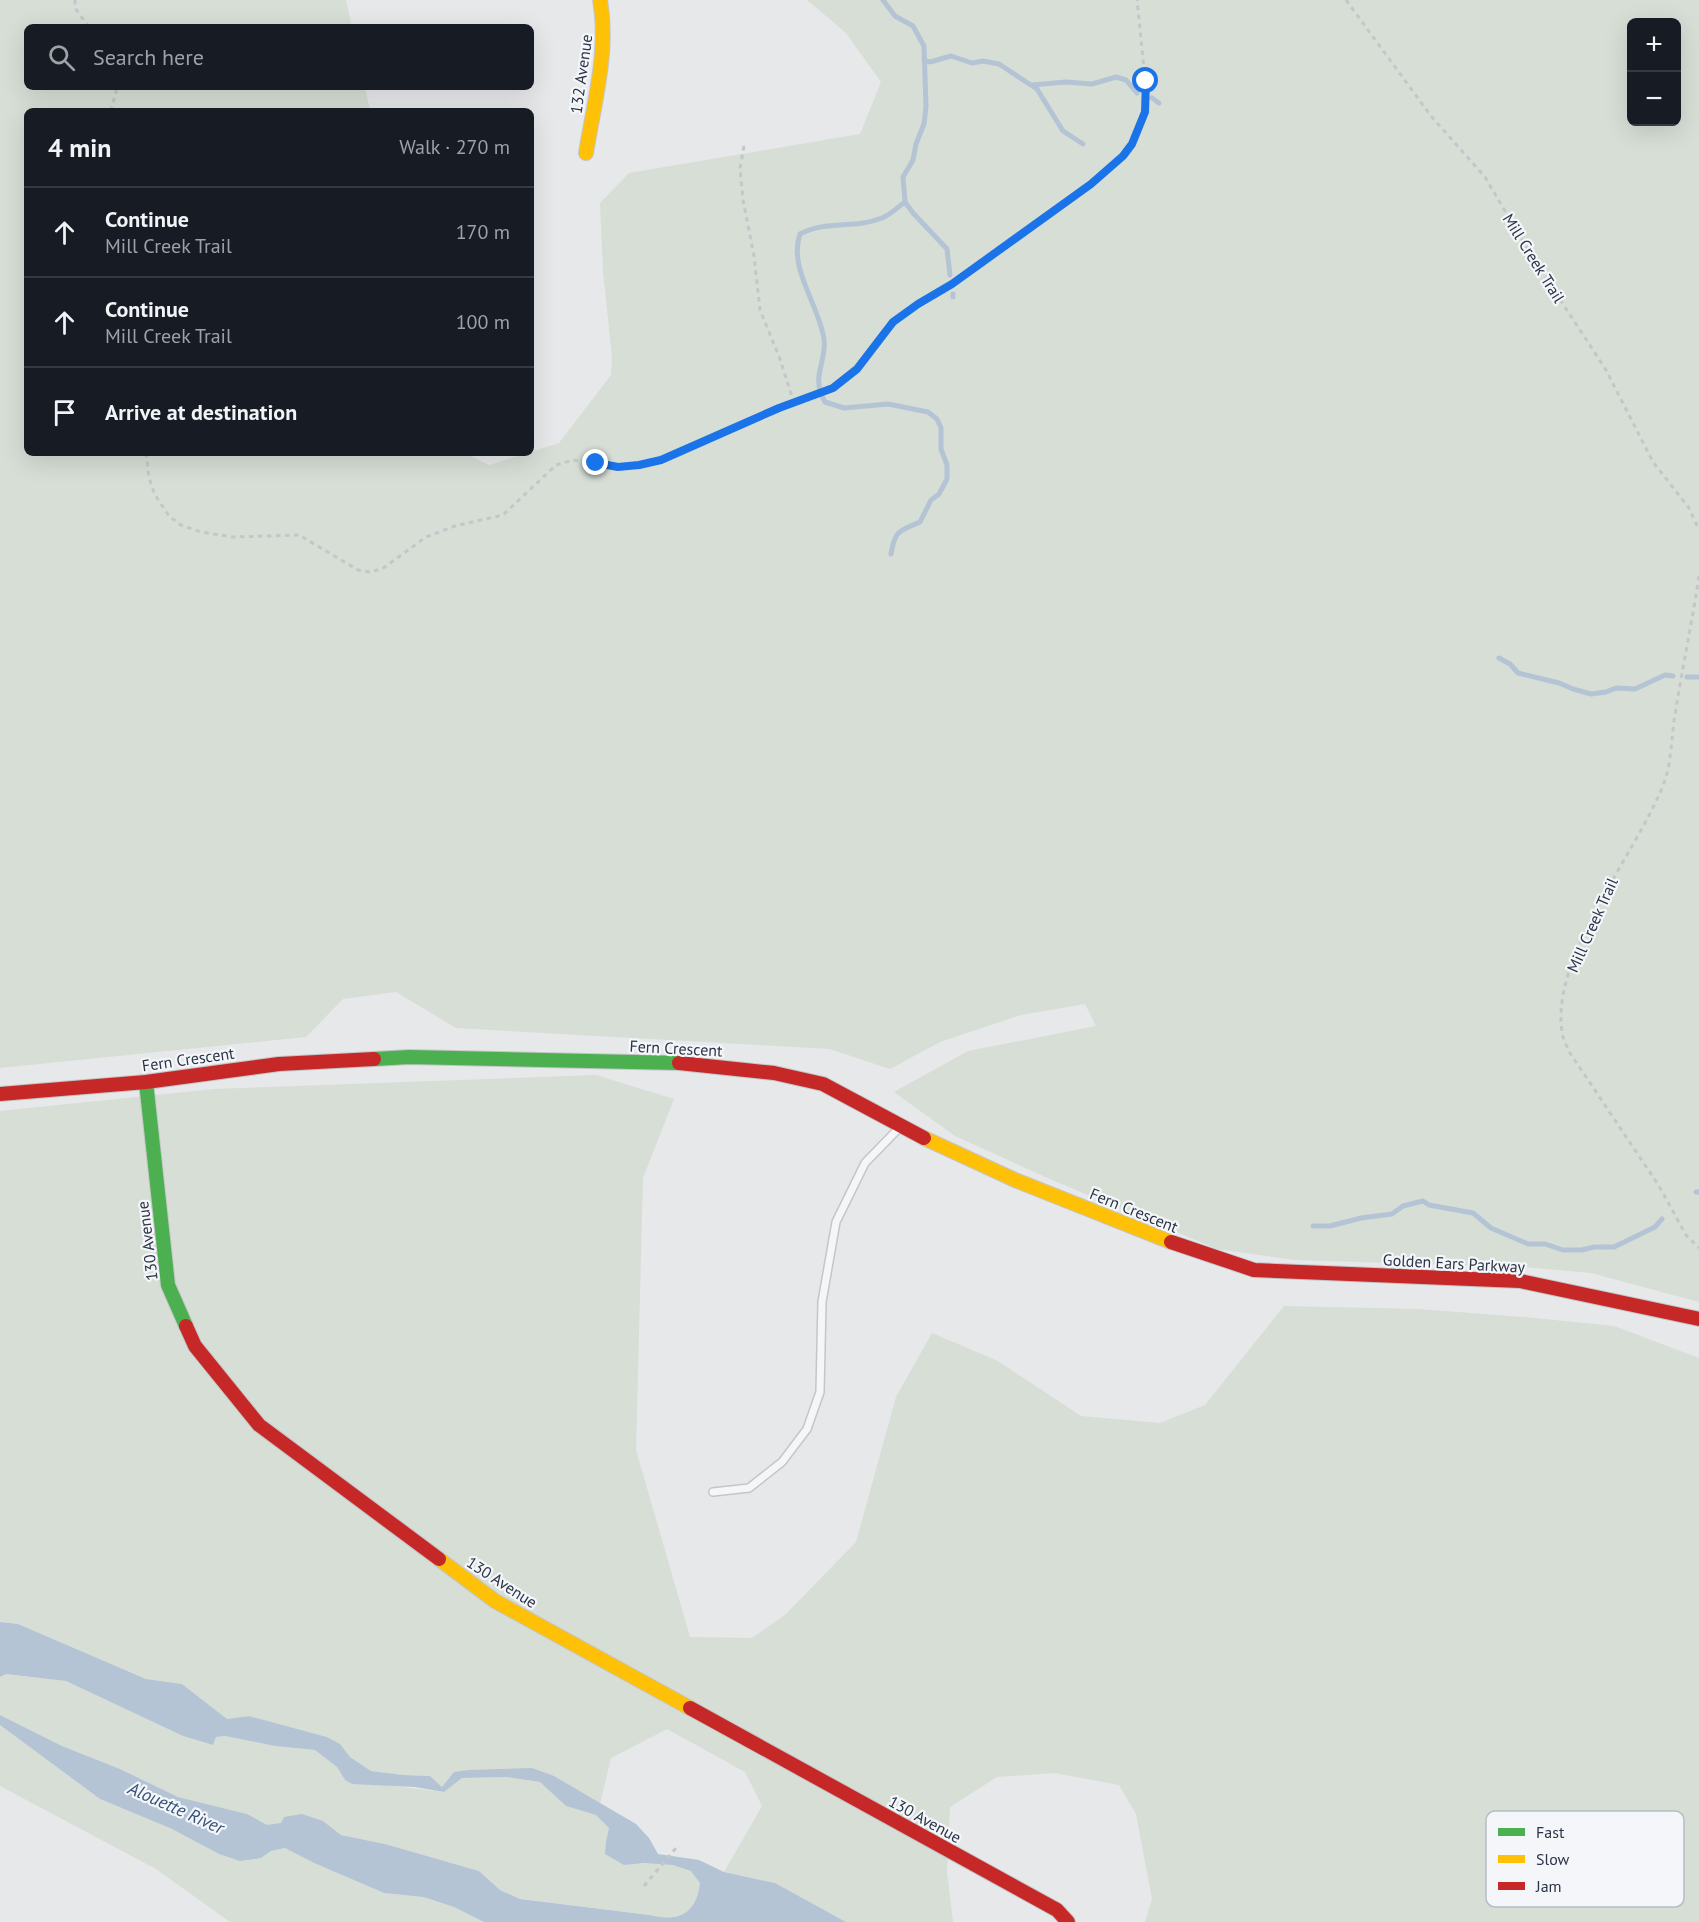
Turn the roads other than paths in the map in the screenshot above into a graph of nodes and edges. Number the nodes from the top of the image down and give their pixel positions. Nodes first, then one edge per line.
1 (600, 0) edge
2 (586, 153) dead end
3 (146, 1082) junction
4 (0, 1094) edge
5 (901, 1126) junction
6 (1311, 1273) joint
7 (1699, 1319) edge
8 (714, 1492) dead end
9 (1068, 1922) edge

1 - 2 street, 132 Avenue
3 - 4 street, Fern Crescent
3 - 5 street, Fern Crescent
3 - 9 street, 130 Avenue
5 - 6 street, Fern Crescent
5 - 8 lane
6 - 7 street, Golden Ears Parkway

